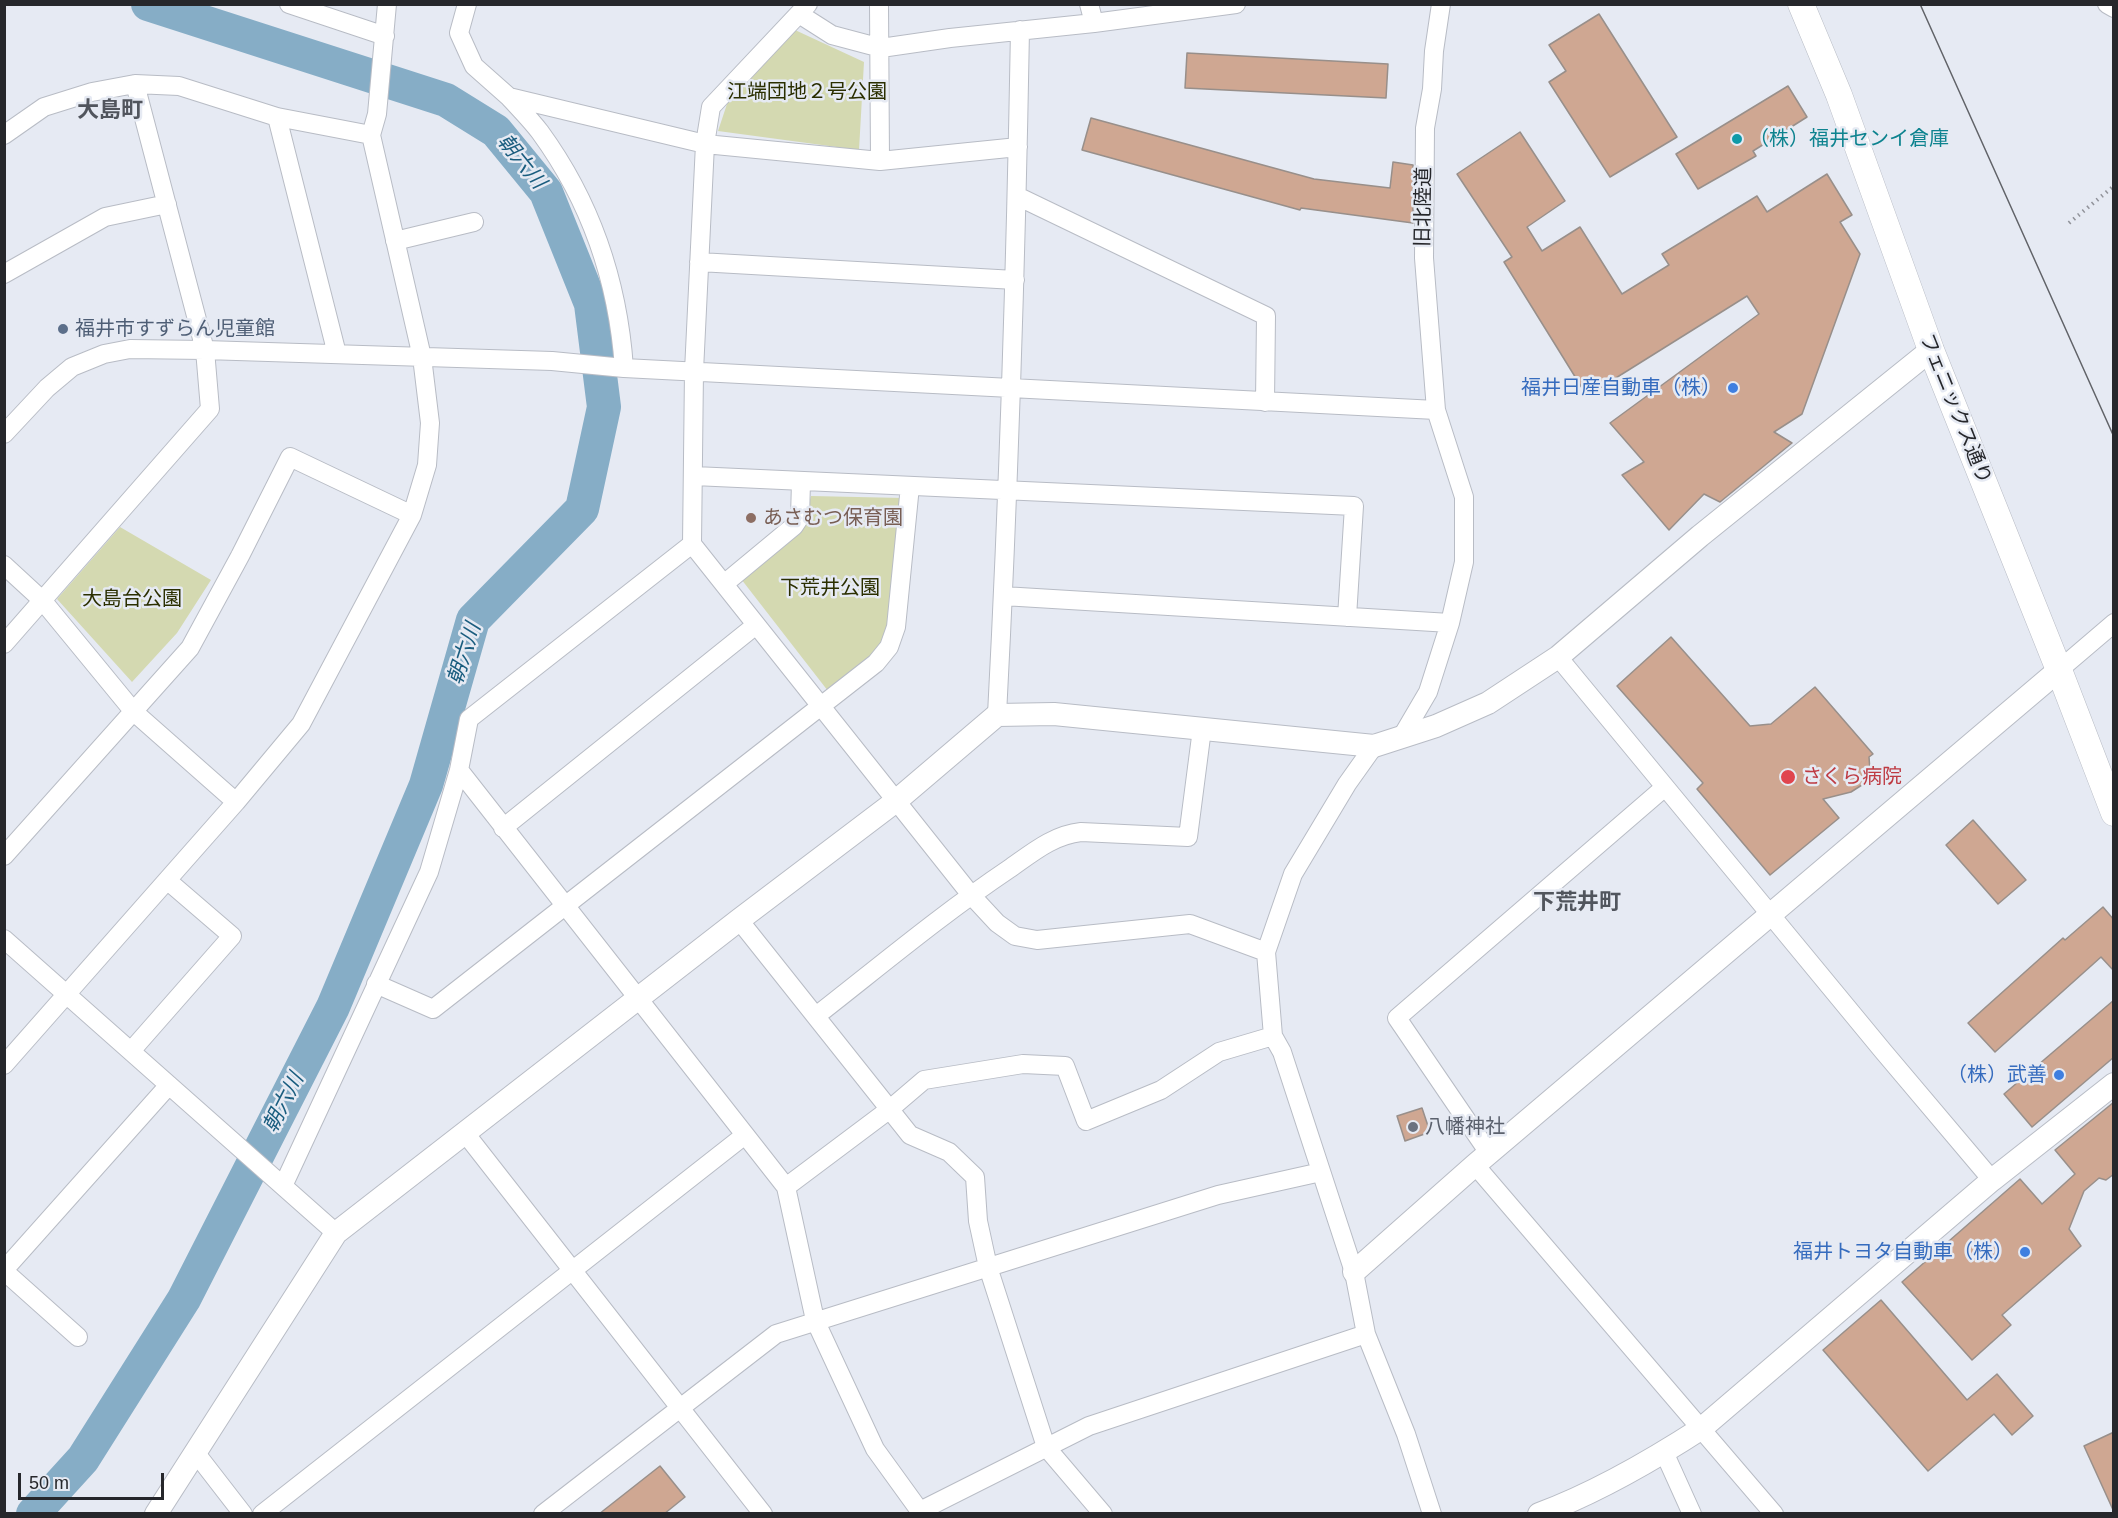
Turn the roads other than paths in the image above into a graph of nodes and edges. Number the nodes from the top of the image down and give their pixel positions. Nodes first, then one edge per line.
1 (289, 4) edge
2 (387, 4) edge
3 (467, 4) edge
4 (879, 4) edge
5 (1089, 4) edge
6 (1236, 4) edge
7 (1441, 4) edge
8 (1802, 4) edge
9 (2107, 4) edge
10 (2114, 8) edge
11 (804, 9) edge
12 (1094, 23) junction
13 (1020, 30) junction
14 (384, 44) junction
15 (881, 48) junction
16 (135, 84) junction
17 (509, 97) junction
18 (276, 117) junction
19 (4, 135) edge
20 (370, 135) junction
21 (705, 144) junction
22 (1018, 147) junction
23 (880, 161) junction
24 (1017, 196) junction
25 (167, 204) junction
26 (474, 222) dead end
27 (395, 241) junction
28 (699, 262) junction
29 (4, 274) edge
30 (1016, 280) junction
31 (205, 350) junction
32 (1931, 350) junction
33 (337, 354) junction
34 (422, 357) junction
35 (618, 367) junction
36 (694, 371) junction
37 (1012, 388) junction
38 (1265, 402) junction
39 (1436, 411) junction
40 (4, 434) edge
41 (694, 477) junction
42 (801, 482) junction
43 (910, 486) junction
44 (1009, 489) junction
45 (412, 515) junction
46 (692, 544) junction
47 (4, 565) edge
48 (724, 584) junction
49 (1003, 596) junction
50 (42, 600) junction
51 (1347, 617) junction
52 (1450, 623) junction
53 (2114, 623) edge
54 (756, 625) junction
55 (4, 644) edge
56 (1558, 657) junction
57 (2059, 670) junction
58 (821, 707) junction
59 (134, 711) junction
60 (998, 715) junction
61 (1202, 729) junction
62 (1401, 738) junction
63 (1374, 746) junction
64 (459, 770) junction
65 (1665, 787) junction
66 (896, 801) junction
67 (236, 802) junction
68 (2114, 813) edge
69 (503, 828) junction
70 (4, 856) edge
71 (168, 880) junction
72 (971, 894) junction
73 (564, 905) junction
74 (1771, 914) junction
75 (739, 920) junction
76 (4, 939) edge
77 (1266, 952) junction
78 (376, 984) junction
79 (67, 994) junction
80 (638, 999) junction
81 (816, 1016) junction
82 (1273, 1036) junction
83 (131, 1051) junction
84 (4, 1065) edge
85 (2114, 1084) edge
86 (169, 1085) junction
87 (890, 1109) junction
88 (465, 1133) junction
89 (745, 1135) junction
90 (1482, 1159) junction
91 (1321, 1172) junction
92 (1992, 1180) junction
93 (280, 1183) junction
94 (786, 1187) junction
95 (336, 1233) junction
96 (988, 1267) junction
97 (571, 1269) junction
98 (4, 1270) edge
99 (1354, 1272) junction
100 (814, 1320) junction
101 (1366, 1334) junction
102 (78, 1337) dead end
103 (680, 1407) junction
104 (1702, 1428) junction
105 (1046, 1447) junction
106 (195, 1452) junction
107 (1664, 1452) junction
108 (1571, 1508) edge
109 (921, 1512) edge
110 (156, 1514) edge
111 (243, 1514) edge
112 (262, 1514) edge
113 (543, 1514) edge
114 (763, 1514) edge
115 (1103, 1514) edge
116 (1432, 1514) edge
117 (1539, 1514) edge
118 (1692, 1514) edge
119 (1774, 1514) edge

1 - 14 street
2 - 14 street
3 - 17 street
4 - 15 street
5 - 12 street
6 - 12 street
7 - 39 street, 旧北陸道
8 - 32 main road, フェニックス通り
9 - 10 street
11 - 15 street
11 - 21 street
12 - 13 street
13 - 15 street
13 - 22 street
14 - 20 street
15 - 23 street
16 - 18 street
16 - 19 street
16 - 25 street
17 - 21 street
17 - 35 street
18 - 20 street
18 - 33 street
20 - 27 street
21 - 23 street
21 - 28 street
22 - 23 street
22 - 24 street
24 - 30 street
24 - 38 street
25 - 29 street
25 - 31 street
26 - 27 street
27 - 34 street
28 - 30 street
28 - 36 street
30 - 37 street
31 - 33 street
31 - 40 street
31 - 50 street
32 - 56 street
32 - 57 main road, フェニックス通り
33 - 34 street
34 - 35 street
34 - 45 street
35 - 36 street
36 - 37 street
36 - 41 street
37 - 38 street
37 - 44 street
38 - 39 street
39 - 52 street, 旧北陸道
41 - 42 street
41 - 46 street
42 - 43 street
42 - 48 street
43 - 44 street
43 - 58 street
44 - 49 street
44 - 51 street
45 - 59 street
45 - 67 street
46 - 48 street
46 - 64 street
47 - 50 street
48 - 54 street
49 - 51 street
49 - 60 street
50 - 55 street
50 - 59 street
51 - 52 street
52 - 62 street, 旧北陸道
53 - 57 street
54 - 58 street
54 - 69 street
56 - 62 street
56 - 65 street
57 - 68 main road, フェニックス通り
57 - 74 street
58 - 66 street
58 - 73 street
59 - 67 street
59 - 70 street
60 - 61 street
60 - 66 street
61 - 63 street
61 - 72 street
62 - 63 street
63 - 77 street
64 - 69 street
64 - 78 street
65 - 74 street
65 - 90 street
66 - 72 street
66 - 75 street
67 - 71 street
69 - 73 street
71 - 79 street
71 - 83 street
72 - 77 street
72 - 81 street
73 - 78 street
73 - 80 street
74 - 90 street
74 - 92 street
75 - 80 street
75 - 81 street
76 - 79 street
77 - 82 street
78 - 93 street
79 - 83 street
79 - 84 street
80 - 88 street
80 - 89 street
81 - 87 street
82 - 87 street
82 - 91 street
83 - 86 street
85 - 92 street
86 - 93 street
86 - 98 street
87 - 94 street
87 - 96 street
88 - 95 street
88 - 97 street
89 - 94 street
89 - 97 street
90 - 99 street
90 - 104 street
91 - 96 street
91 - 99 street
92 - 104 street
93 - 95 street
94 - 100 street
95 - 106 street
96 - 100 street
96 - 105 street
97 - 103 street
97 - 112 street
98 - 102 street
99 - 101 street
100 - 103 street
100 - 109 street
101 - 105 street
101 - 116 street
103 - 113 street
103 - 114 street
104 - 107 street
104 - 119 street
105 - 109 street
105 - 115 street
106 - 110 street
106 - 111 street
107 - 108 street
107 - 118 street
108 - 117 street

